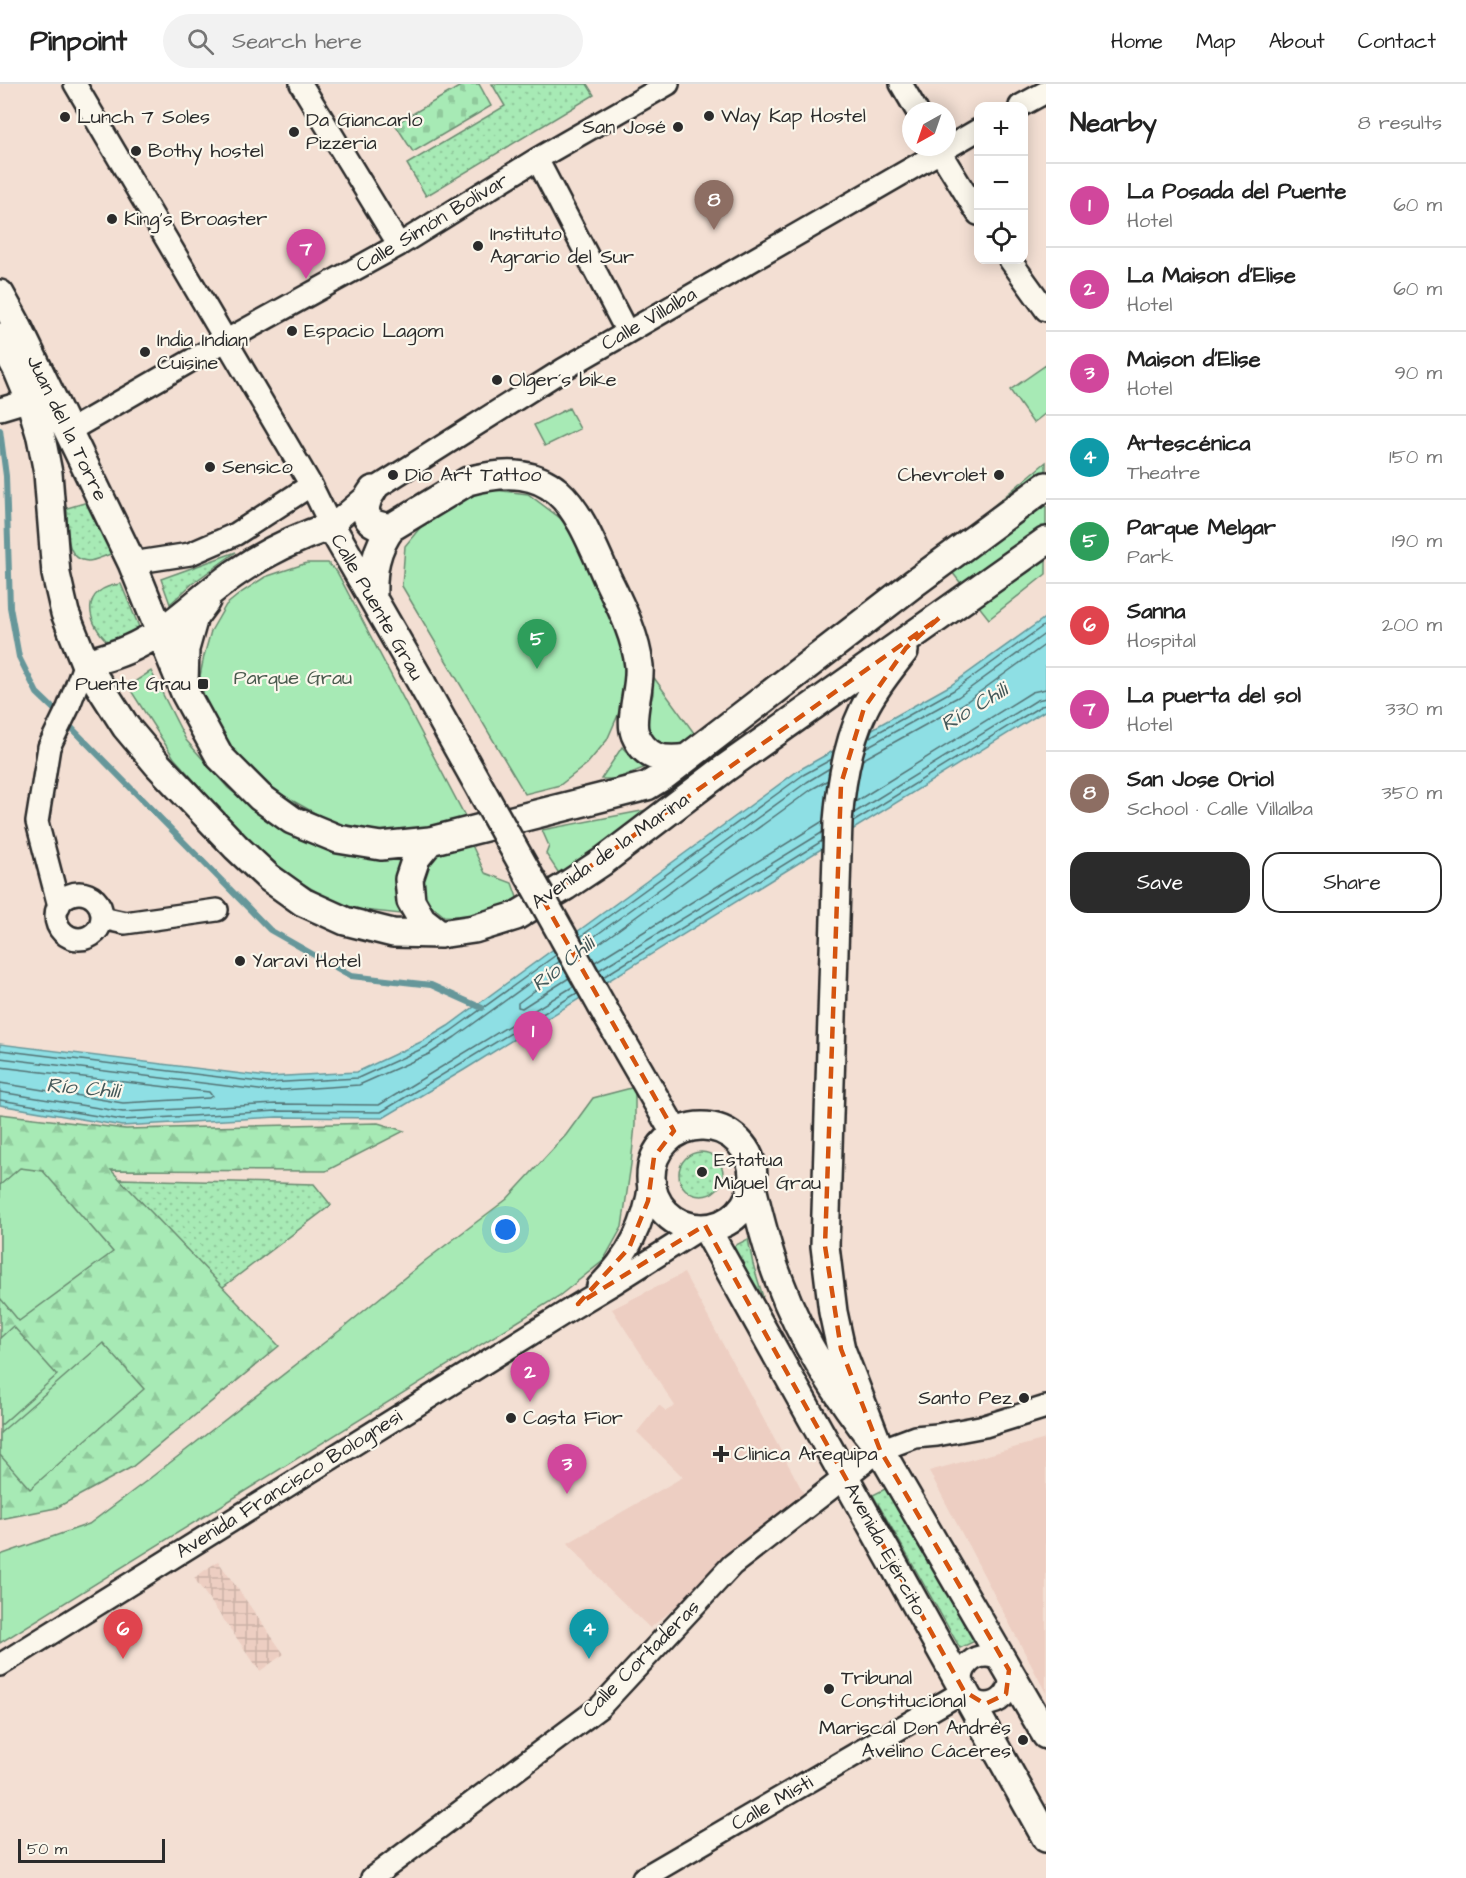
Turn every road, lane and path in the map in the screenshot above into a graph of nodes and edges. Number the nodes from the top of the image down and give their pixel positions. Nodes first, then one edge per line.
1 (75, 84) edge
2 (302, 84) edge
3 (668, 84) edge
4 (901, 84) edge
5 (1046, 92) edge
6 (912, 102) edge
7 (1027, 102) edge
8 (974, 132) edge
9 (956, 140) edge
10 (926, 156) edge
11 (942, 156) edge
12 (537, 159) junction
13 (976, 210) edge
14 (399, 245) junction
15 (1013, 264) edge
16 (0, 294) edge
17 (1046, 310) edge
18 (5, 330) edge
19 (627, 332) junction
20 (225, 341) junction
21 (15, 405) edge
22 (69, 431) junction
23 (311, 485) junction
24 (1046, 486) edge
25 (373, 490) junction
26 (331, 526) junction
27 (392, 527) junction
28 (1046, 541) edge
29 (132, 563) junction
30 (215, 587) junction
31 (373, 598) junction
32 (65, 613) joint
33 (939, 618) junction
34 (160, 631) junction
35 (85, 663) junction
36 (185, 693) junction
37 (687, 758) junction
38 (430, 842) junction
39 (58, 906) junction
40 (217, 910) dead end
41 (102, 918) junction
42 (440, 934) junction
43 (675, 1132) junction
44 (650, 1182) junction
45 (752, 1187) junction
46 (704, 1228) junction
47 (578, 1304) junction
48 (1046, 1407) edge
49 (880, 1450) junction
50 (845, 1476) junction
51 (0, 1665) edge
52 (1009, 1670) junction
53 (964, 1691) junction
54 (1046, 1735) edge
55 (1046, 1838) edge
56 (372, 1878) edge
57 (643, 1878) edge

1 - 20 street, Calle Puente Grau
2 - 14 street
3 - 12 street, Calle Simón Bolívar
4 - 6 street
5 - 7 street
8 - 9 street, Calle Villalba
10 - 19 street, Calle Villalba
11 - 13 street
12 - 14 street, Calle Simón Bolívar
12 - 19 street
14 - 20 street, Calle Simón Bolívar
15 - 17 street
16 - 18 main road, Juan del la Torre
18 - 21 main road, Juan del la Torre
18 - 22 main road, Juan del la Torre
19 - 25 street, Calle Villalba
20 - 22 street, Calle Simón Bolívar
20 - 23 street, Calle Puente Grau
21 - 32 main road, Juan del la Torre
22 - 29 main road, Juan del la Torre
23 - 26 street, Calle Puente Grau
23 - 29 street
24 - 37 main road, Avenida de la Marina
25 - 26 street, Calle Villalba
25 - 27 main road
26 - 30 main road
26 - 31 main road, Calle Puente Grau
27 - 31 main road
27 - 37 main road
28 - 33 main road, Avenida de la Marina
29 - 34 main road, Avenida de la Marina
30 - 34 main road
30 - 36 main road
31 - 43 main road, Calle Puente Grau, bridge
32 - 35 main road, Avenida de la Marina
33 - 42 main road, Avenida de la Marina
33 - 49 main road
34 - 35 main road
34 - 36 main road, Avenida de la Marina
35 - 39 street
35 - 42 main road, Avenida de la Marina
36 - 38 main road, Avenida de la Marina
37 - 38 main road, Avenida de la Marina
38 - 42 main road
39 - 41 street
39 - 41 street
40 - 41 street
43 - 44 main road
43 - 45 main road
44 - 46 main road
44 - 47 street, Avenida Francisco Bolognesi
45 - 46 main road
45 - 49 main road
46 - 47 street, Avenida Francisco Bolognesi
46 - 50 main road, Avenida Ejército
47 - 51 street, Avenida Francisco Bolognesi
48 - 49 street, Calle Cortaderas
49 - 50 street, Calle Cortaderas
49 - 52 main road
50 - 53 main road, Avenida Ejército
50 - 56 street, Calle Cortaderas
52 - 53 street
52 - 53 street
52 - 54 main road
53 - 55 main road, Avenida Ejército
53 - 57 street, Calle Misti

